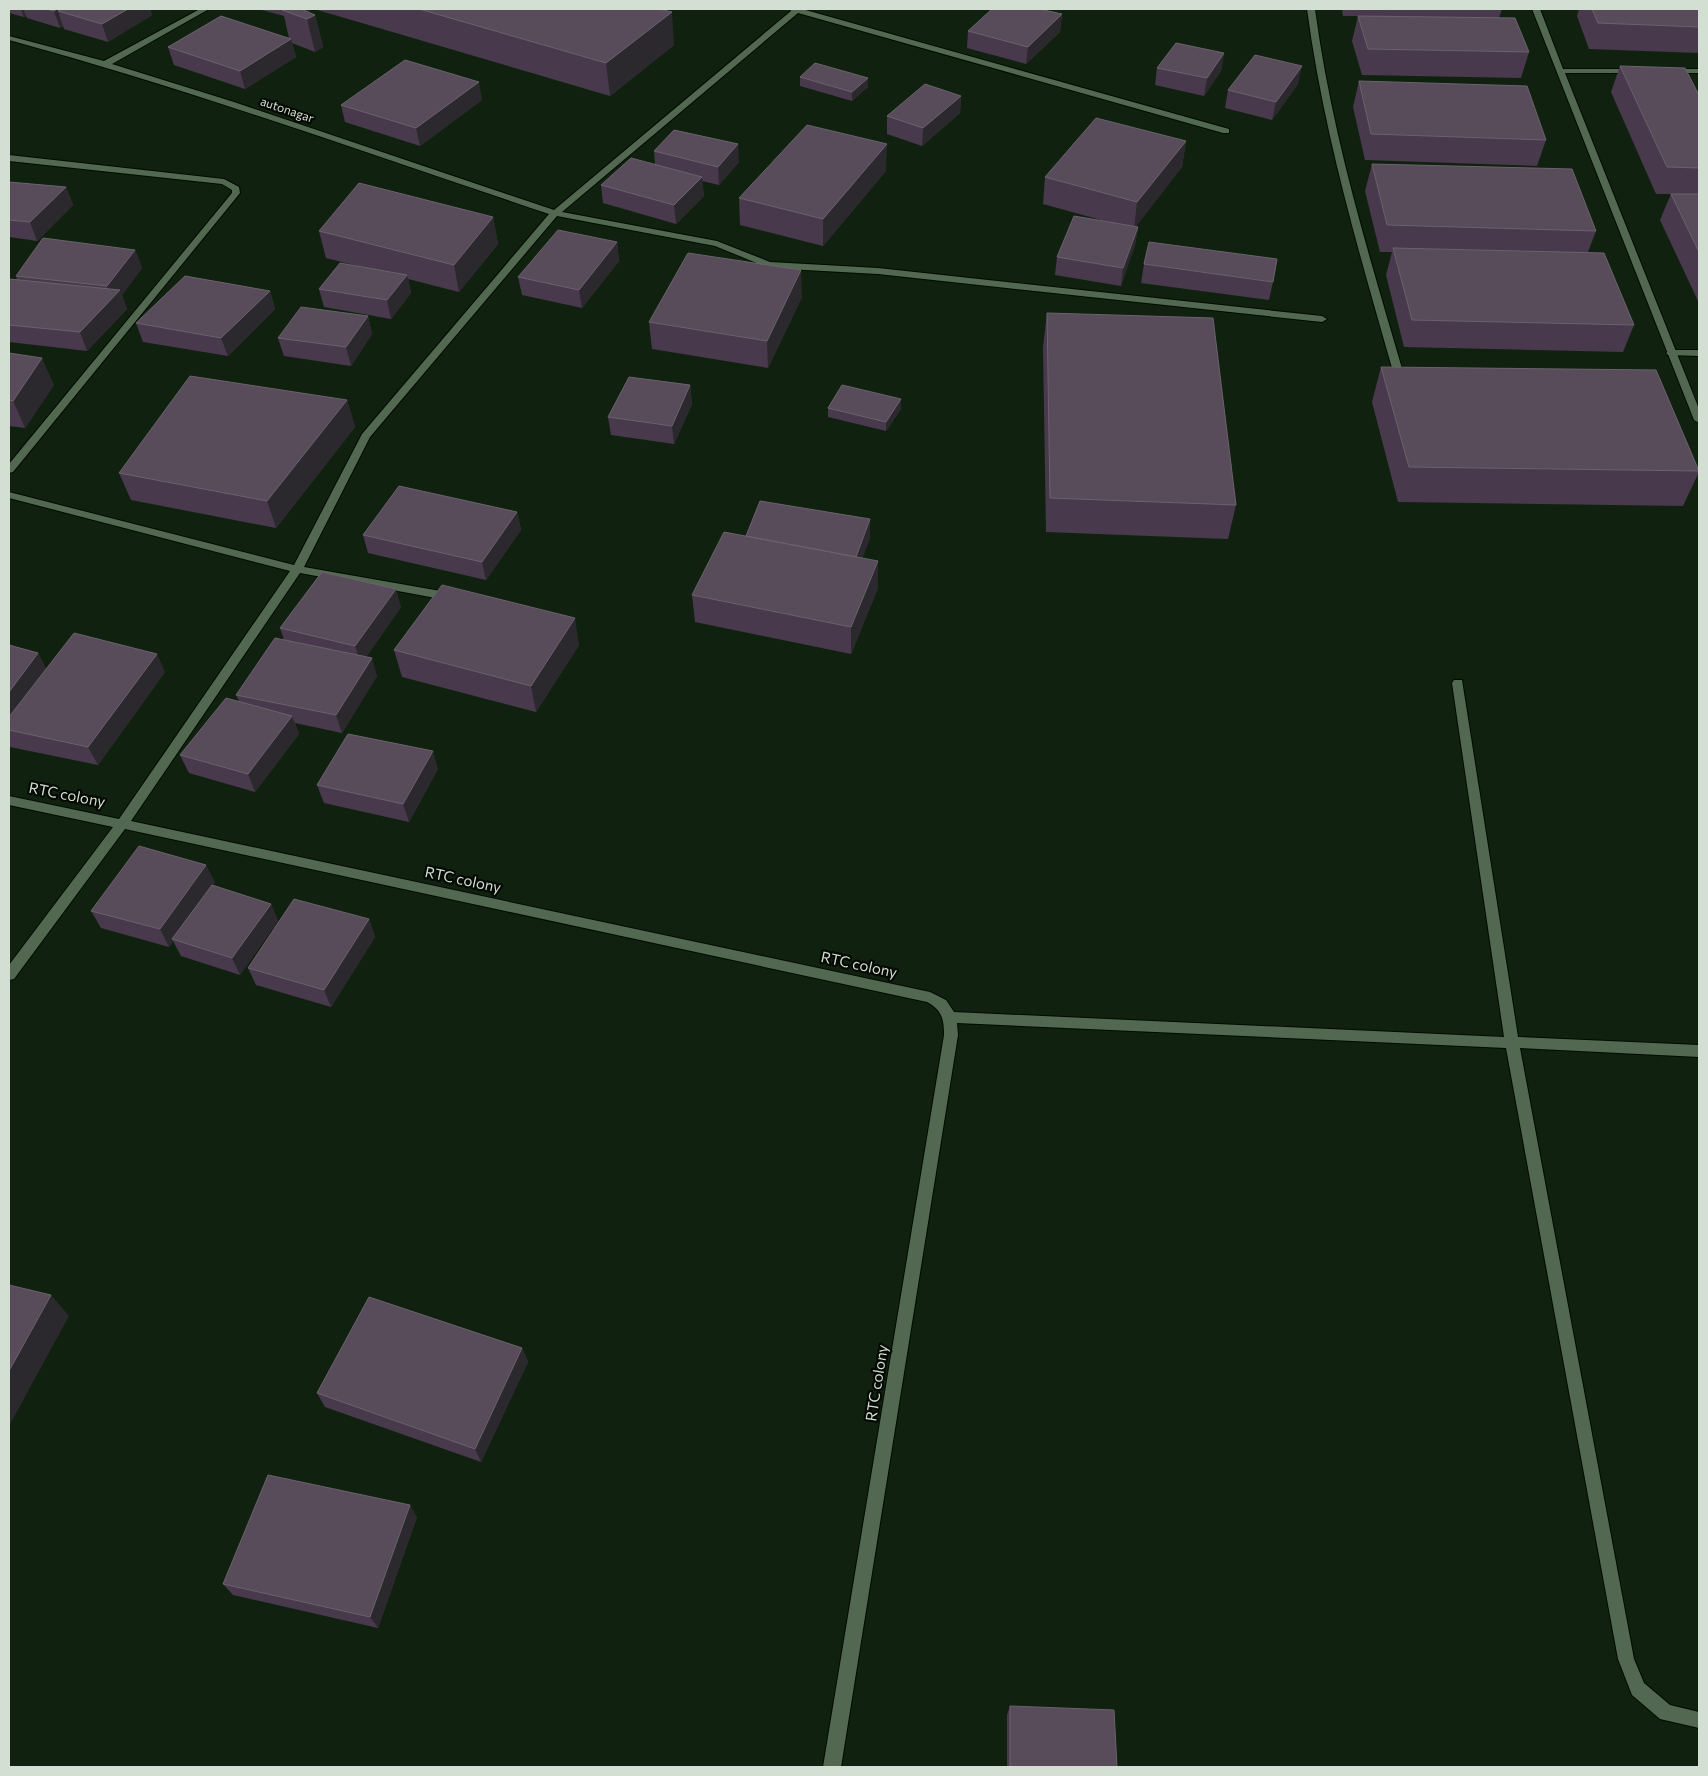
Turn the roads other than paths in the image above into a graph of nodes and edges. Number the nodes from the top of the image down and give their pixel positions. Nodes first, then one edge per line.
1 (205, 9) edge
2 (796, 9) edge
3 (1311, 9) edge
4 (1536, 9) edge
5 (9, 38) edge
6 (105, 64) junction
7 (1560, 71) junction
8 (1640, 71) edge
9 (1660, 71) edge
10 (1699, 71) edge
11 (1226, 131) dead end
12 (9, 158) edge
13 (555, 213) junction
14 (1322, 320) dead end
15 (1671, 353) junction
16 (1699, 353) edge
17 (1404, 389) edge
18 (1699, 420) edge
19 (9, 470) edge
20 (9, 494) edge
21 (297, 569) junction
22 (460, 599) edge
23 (1458, 683) dead end
24 (9, 800) edge
25 (123, 823) junction
26 (9, 975) edge
27 (951, 1017) junction
28 (1512, 1042) junction
29 (1699, 1051) edge
30 (1699, 1720) edge
31 (832, 1767) edge

1 - 6 street
2 - 11 street
2 - 13 street
3 - 17 street
4 - 7 street
5 - 6 street, autonagar
6 - 13 street, autonagar
7 - 8 street
7 - 15 street
9 - 10 street
12 - 19 street
13 - 14 street, autonagar
13 - 21 street
15 - 16 street
15 - 18 street
20 - 21 street
21 - 22 street
21 - 25 street
23 - 28 street
24 - 25 street, RTC colony
25 - 26 street
25 - 27 street, RTC colony
27 - 28 street
27 - 31 street, RTC colony
28 - 29 street
28 - 30 street

